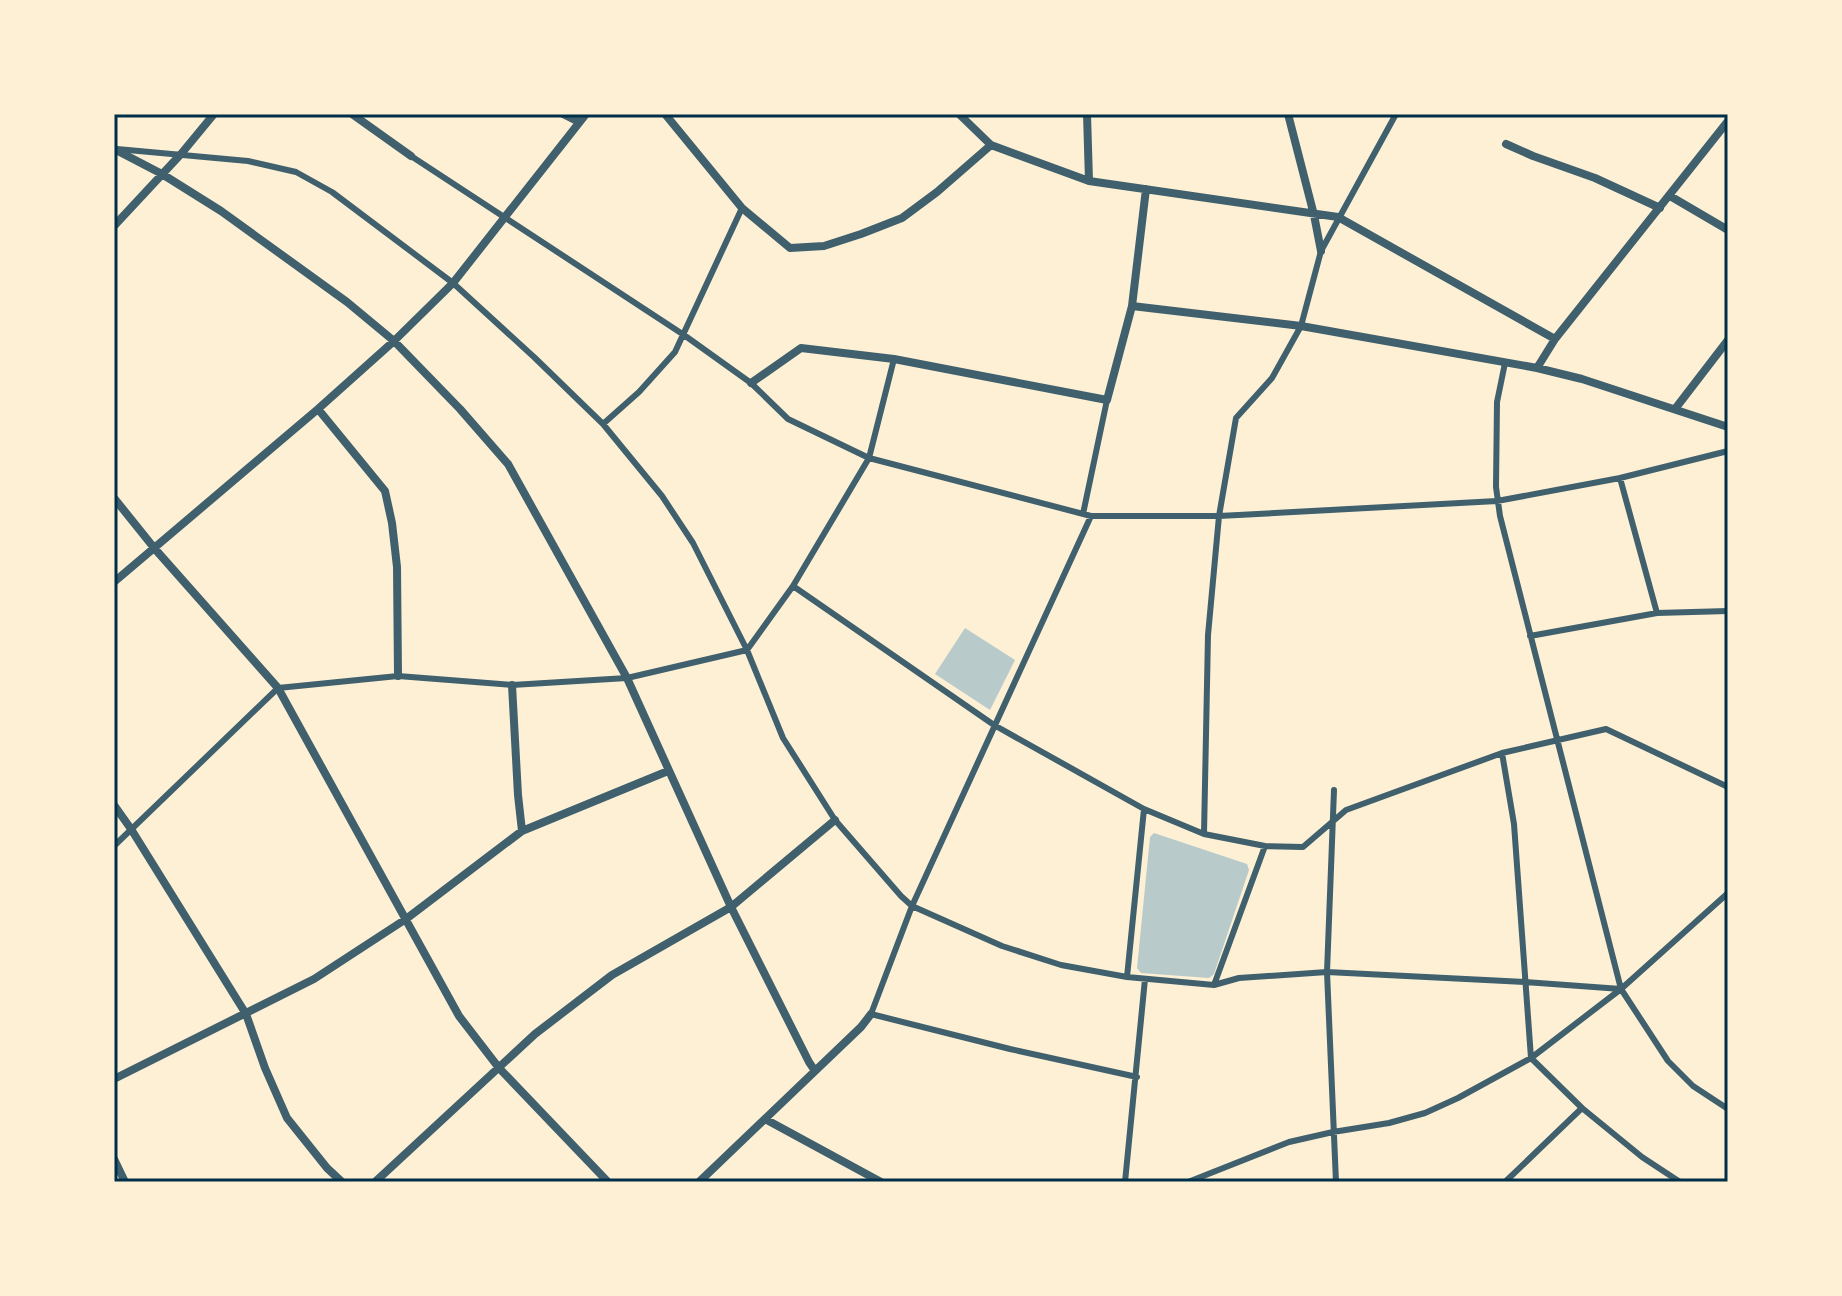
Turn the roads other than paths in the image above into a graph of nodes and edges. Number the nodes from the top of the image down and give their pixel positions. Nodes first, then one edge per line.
1 (214, 114) edge
2 (352, 114) edge
3 (563, 114) edge
4 (586, 114) edge
5 (665, 114) edge
6 (959, 114) edge
7 (1087, 114) edge
8 (1288, 114) edge
9 (1396, 114) edge
10 (1728, 121) edge
11 (579, 122) junction
12 (1506, 144) dead end
13 (991, 145) junction
14 (114, 149) edge
15 (181, 154) junction
16 (411, 156) joint
17 (162, 174) junction
18 (1089, 181) junction
19 (1146, 189) junction
20 (1670, 196) junction
21 (742, 208) junction
22 (1660, 208) junction
23 (505, 215) junction
24 (1314, 215) junction
25 (1338, 217) junction
26 (114, 226) edge
27 (1728, 230) edge
28 (1321, 251) junction
29 (453, 283) junction
30 (1132, 306) junction
31 (1301, 326) junction
32 (684, 335) junction
33 (1555, 339) junction
34 (1728, 340) edge
35 (394, 341) junction
36 (894, 359) junction
37 (1505, 363) junction
38 (1537, 368) junction
39 (751, 383) junction
40 (1107, 400) junction
41 (318, 409) junction
42 (1675, 409) junction
43 (603, 424) junction
44 (1728, 427) edge
45 (1728, 451) edge
46 (869, 458) junction
47 (1620, 478) junction
48 (114, 498) edge
49 (1497, 501) junction
50 (1087, 515) junction
51 (1219, 516) junction
52 (155, 549) junction
53 (114, 582) edge
54 (793, 586) junction
55 (1728, 611) edge
56 (1657, 613) junction
57 (1530, 636) junction
58 (747, 650) junction
59 (398, 676) junction
60 (627, 678) junction
61 (512, 685) junction
62 (278, 688) junction
63 (994, 725) junction
64 (1558, 740) junction
65 (1502, 753) junction
66 (668, 771) junction
67 (1728, 787) edge
68 (1334, 790) dead end
69 (114, 805) edge
70 (1144, 809) junction
71 (835, 820) junction
72 (1333, 823) junction
73 (131, 829) junction
74 (522, 831) junction
75 (1204, 834) junction
76 (114, 846) edge
77 (1265, 846) junction
78 (1728, 893) edge
79 (912, 906) junction
80 (731, 907) junction
81 (406, 919) junction
82 (1327, 972) junction
83 (1127, 977) junction
84 (1145, 979) junction
85 (1525, 982) junction
86 (1214, 985) junction
87 (1621, 989) junction
88 (246, 1014) junction
89 (871, 1014) junction
90 (1531, 1058) junction
91 (499, 1068) junction
92 (815, 1071) junction
93 (1137, 1077) junction
94 (114, 1079) edge
95 (1582, 1108) junction
96 (1728, 1109) edge
97 (765, 1119) junction
98 (1333, 1132) junction
99 (114, 1159) edge
100 (125, 1182) edge
101 (342, 1182) edge
102 (375, 1182) edge
103 (608, 1182) edge
104 (699, 1182) edge
105 (881, 1182) edge
106 (1125, 1182) edge
107 (1188, 1182) edge
108 (1336, 1182) edge
109 (1505, 1182) edge
110 (1680, 1182) edge

1 - 15 street
2 - 16 street
3 - 11 street
4 - 11 street
5 - 21 street
6 - 13 street
7 - 18 street
8 - 24 street
9 - 25 street
10 - 20 street
11 - 23 street
12 - 22 street
13 - 18 street
13 - 21 street
14 - 15 street
14 - 17 street
15 - 17 street
15 - 29 street
16 - 23 street
17 - 26 street
17 - 35 street
18 - 19 street
19 - 24 street
19 - 30 street
20 - 22 street
20 - 27 street
21 - 32 street
22 - 33 street
23 - 29 street
23 - 32 street
24 - 25 street
24 - 28 street
25 - 28 street
25 - 33 street
28 - 31 street
29 - 35 street
29 - 43 street
30 - 31 street
30 - 40 street
31 - 37 street
31 - 51 street
32 - 39 street
32 - 43 street
33 - 38 street
34 - 42 street
35 - 41 street
35 - 60 street
36 - 39 street
36 - 40 street
36 - 46 street
37 - 38 street
37 - 49 street
38 - 42 street
39 - 46 street
40 - 50 street
41 - 52 street
41 - 59 street
42 - 44 street
43 - 58 street
45 - 47 street
46 - 50 street
46 - 54 street
47 - 49 street
47 - 56 street
48 - 52 street
49 - 51 street
49 - 57 street
50 - 51 street
50 - 63 street
51 - 75 street
52 - 53 street
52 - 62 street
54 - 58 street
54 - 63 street
55 - 56 street
56 - 57 street
57 - 64 street
58 - 60 street
58 - 71 street
59 - 61 street
59 - 62 street
60 - 61 street
60 - 66 street
61 - 74 street
62 - 73 street
62 - 81 street
63 - 70 street
63 - 79 street
64 - 65 street
64 - 67 street
64 - 87 street
65 - 72 street
65 - 85 street
66 - 74 street
66 - 80 street
68 - 72 street
69 - 73 street
70 - 75 street
70 - 83 street
71 - 79 street
71 - 80 street
72 - 77 street
72 - 82 street
73 - 76 street
73 - 88 street
74 - 81 street
75 - 77 street
77 - 86 street
78 - 87 street
79 - 83 street
79 - 89 street
80 - 91 street
80 - 92 street
81 - 88 street
81 - 91 street
82 - 85 street
82 - 86 street
82 - 98 street
83 - 84 street
84 - 86 street
84 - 93 street
85 - 87 street
85 - 90 street
87 - 90 street
87 - 96 street
88 - 94 street
88 - 101 street
89 - 92 street
89 - 93 street
90 - 95 street
90 - 98 street
91 - 102 street
91 - 103 street
92 - 97 street
93 - 106 street
95 - 109 street
95 - 110 street
97 - 104 street
97 - 105 street
98 - 107 street
98 - 108 street
99 - 100 street

